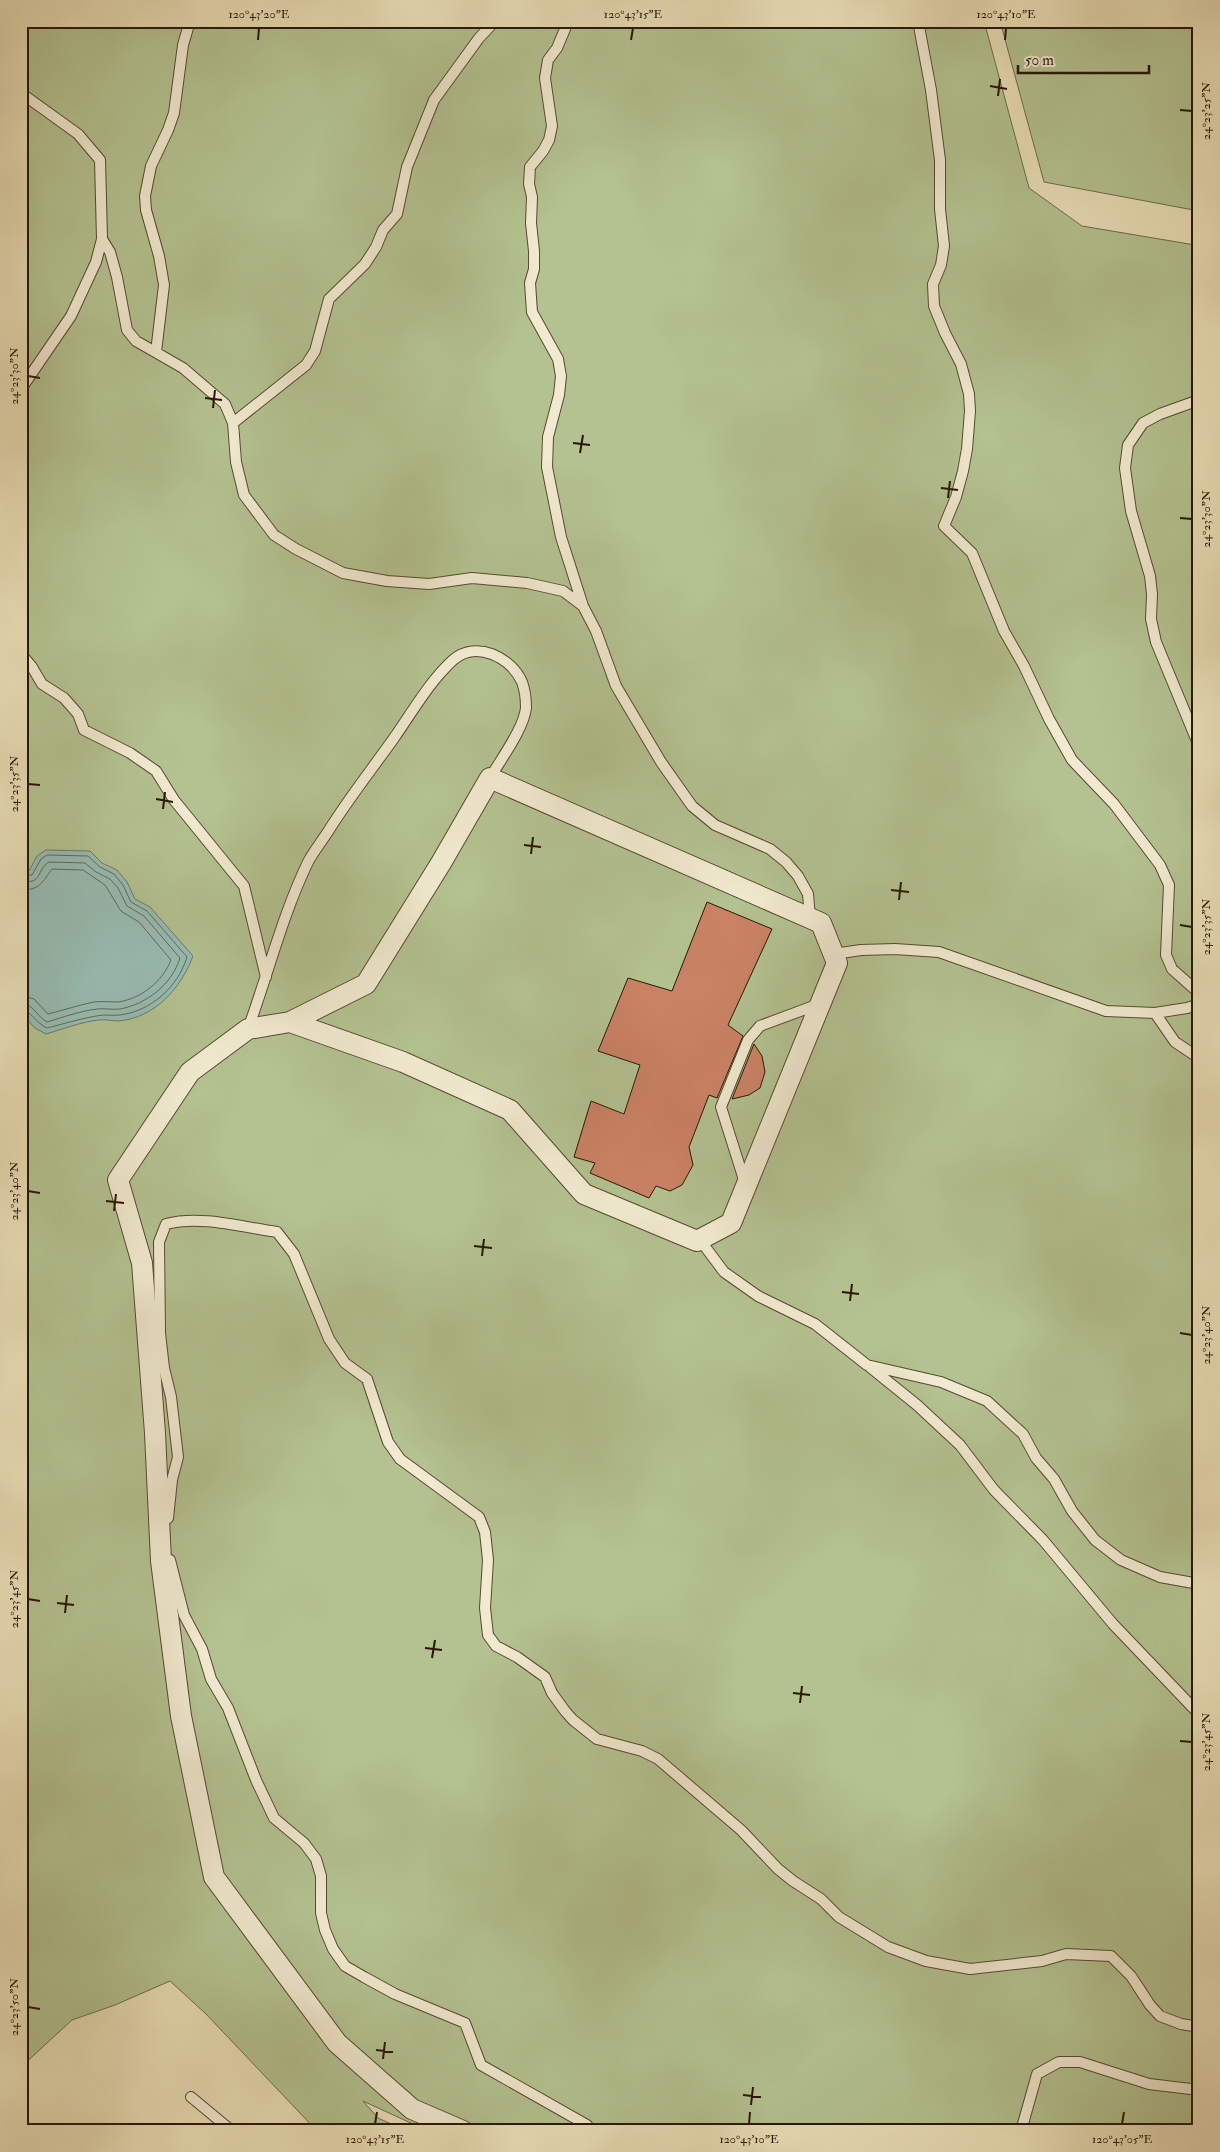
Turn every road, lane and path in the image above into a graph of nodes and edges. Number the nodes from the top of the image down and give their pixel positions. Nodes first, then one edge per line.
1 (190, 21) edge
2 (495, 21) edge
3 (564, 21) edge
4 (918, 21) edge
5 (21, 93) edge
6 (102, 239) junction
7 (156, 352) junction
8 (21, 389) edge
9 (1199, 400) edge
10 (232, 423) junction
11 (583, 606) junction
12 (21, 654) edge
13 (1199, 746) edge
14 (490, 778) junction
15 (810, 918) junction
16 (834, 954) junction
17 (266, 978) junction
18 (1199, 994) edge
19 (821, 1003) junction
20 (1199, 1004) edge
21 (1155, 1013) junction
22 (290, 1022) junction
23 (248, 1029) junction
24 (1199, 1058) edge
25 (746, 1186) junction
26 (700, 1240) junction
27 (867, 1365) junction
28 (1199, 1584) edge
29 (1199, 1714) edge
30 (1199, 2027) edge
31 (1199, 2090) edge
32 (191, 2097) dead end
33 (232, 2131) edge
34 (463, 2131) edge
35 (590, 2131) edge
36 (1021, 2131) edge

1 - 7 lane
2 - 10 lane
3 - 11 lane
4 - 18 lane
5 - 6 lane
6 - 7 lane
6 - 8 lane
7 - 10 lane
9 - 13 lane
10 - 11 lane
11 - 15 lane
12 - 17 lane
14 - 15 street
14 - 17 lane
14 - 22 street
15 - 16 street
16 - 19 street
16 - 21 lane
17 - 23 lane
19 - 25 street
19 - 25 lane
20 - 21 lane
21 - 24 lane
22 - 23 street
22 - 26 street
23 - 34 street
25 - 26 street
26 - 27 lane
27 - 28 lane
27 - 29 lane
30 - 35 lane
31 - 36 lane
32 - 33 lane

